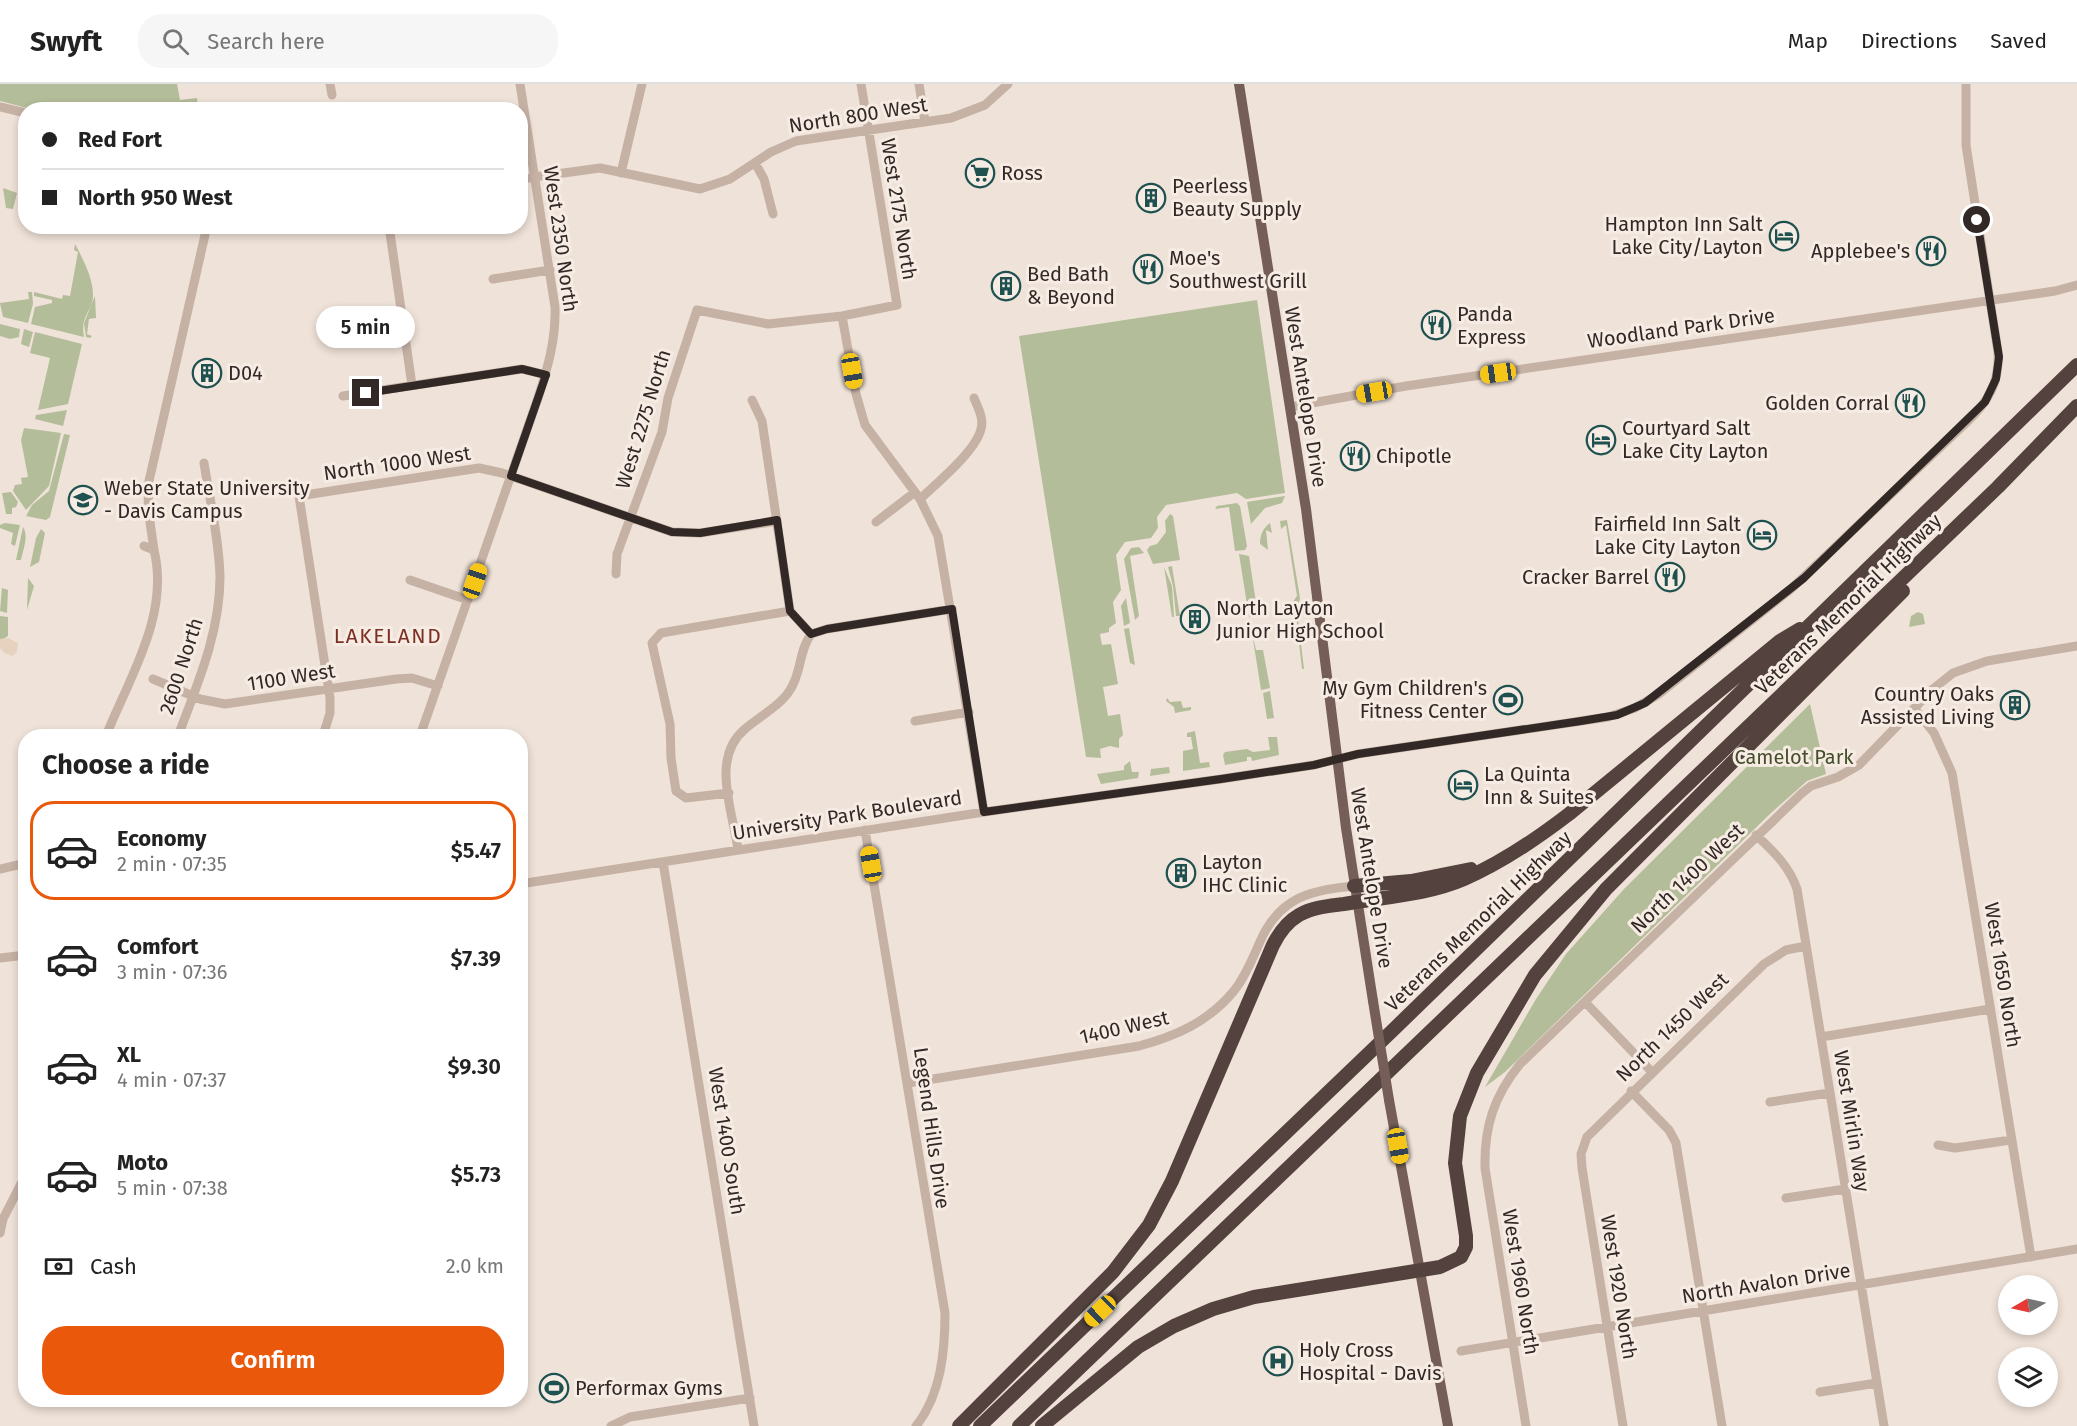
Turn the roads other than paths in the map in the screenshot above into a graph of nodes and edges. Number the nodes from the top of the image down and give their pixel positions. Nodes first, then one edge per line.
1 (330, 84) edge
2 (520, 84) edge
3 (642, 84) edge
4 (861, 84) edge
5 (919, 84) edge
6 (1008, 84) edge
7 (1239, 84) edge
8 (1966, 84) edge
9 (332, 95) dead end
10 (523, 102) edge
11 (0, 107) edge
12 (18, 111) edge
13 (925, 122) junction
14 (868, 130) junction
15 (528, 134) edge
16 (755, 163) junction
17 (621, 172) junction
18 (535, 177) junction
19 (528, 178) edge
20 (773, 213) dead end
21 (205, 234) edge
22 (390, 234) edge
23 (550, 270) junction
24 (493, 279) dead end
25 (2077, 285) edge
26 (1990, 301) junction
27 (842, 316) junction
28 (2077, 365) edge
29 (546, 375) junction
30 (412, 386) junction
31 (344, 396) dead end
32 (974, 398) dead end
33 (752, 400) dead end
34 (2077, 406) edge
35 (1290, 407) junction
36 (204, 463) dead end
37 (511, 476) junction
38 (1998, 487) junction
39 (918, 495) junction
40 (630, 518) junction
41 (777, 520) junction
42 (876, 522) dead end
43 (144, 546) dead end
44 (154, 550) junction
45 (616, 574) dead end
46 (410, 580) dead end
47 (468, 600) junction
48 (952, 609) junction
49 (790, 611) junction
50 (1820, 617) junction
51 (811, 634) junction
52 (2077, 646) edge
53 (153, 680) dead end
54 (438, 686) junction
55 (329, 690) junction
56 (193, 696) junction
57 (1915, 709) junction
58 (969, 712) junction
59 (915, 721) dead end
60 (109, 729) edge
61 (181, 729) edge
62 (325, 729) edge
63 (423, 729) edge
64 (1336, 759) junction
65 (729, 793) junction
66 (984, 812) junction
67 (865, 830) junction
68 (1756, 835) junction
69 (738, 850) junction
70 (663, 862) junction
71 (18, 865) edge
72 (1485, 867) junction
73 (0, 870) edge
74 (528, 883) edge
75 (1354, 886) junction
76 (1356, 902) junction
77 (1806, 946) junction
78 (18, 956) edge
79 (0, 958) edge
80 (1585, 1002) junction
81 (1989, 1009) junction
82 (1821, 1037) junction
83 (1651, 1071) junction
84 (908, 1083) junction
85 (1631, 1091) junction
86 (1829, 1093) junction
87 (1770, 1102) dead end
88 (2011, 1140) junction
89 (1485, 1143) joint
90 (1938, 1145) dead end
91 (1581, 1154) joint
92 (1845, 1189) junction
93 (18, 1190) edge
94 (1786, 1198) dead end
95 (0, 1233) edge
96 (2077, 1249) edge
97 (2031, 1257) junction
98 (1420, 1270) junction
99 (1861, 1286) junction
100 (1703, 1311) junction
101 (1607, 1327) junction
102 (1512, 1342) junction
103 (1461, 1350) dead end
104 (1877, 1383) junction
105 (1820, 1392) dead end
106 (750, 1398) junction
107 (611, 1426) edge
108 (754, 1426) edge
109 (916, 1426) edge
110 (959, 1426) edge
111 (980, 1426) edge
112 (1019, 1426) edge
113 (1041, 1426) edge
114 (1448, 1426) edge
115 (1526, 1426) edge
116 (1623, 1426) edge
117 (1722, 1426) edge
118 (1884, 1426) edge

1 - 9 street
2 - 10 street, West 2350 North
3 - 17 street
4 - 14 street, West 2175 North
5 - 13 street
6 - 13 street, North 800 West
7 - 35 main road, West Antelope Drive
8 - 26 street
11 - 12 street
13 - 14 street, North 800 West
14 - 16 street, North 800 West
14 - 27 street, West 2175 North
15 - 18 street, West 2350 North
16 - 17 street, North 800 West
16 - 20 street
17 - 18 street, North 800 West
18 - 19 street, North 800 West
18 - 23 street, West 2350 North
21 - 44 street
22 - 30 street
23 - 24 street
23 - 29 street, West 2350 North
25 - 26 street, Woodland Park Drive
26 - 35 street, Woodland Park Drive
26 - 64 street, University Park Boulevard
27 - 39 street
27 - 40 street, West 2275 North
28 - 50 highway, Veterans Memorial Highway
29 - 30 street
29 - 37 street, West 2350 North
30 - 31 street
32 - 39 street
33 - 41 street
34 - 38 highway, Veterans Memorial Highway
35 - 64 main road, West Antelope Drive
36 - 56 street, 2600 North
37 - 40 street, North 1000 West
37 - 47 street, West 2350 North
37 - 55 street, North 1000 West
38 - 98 highway
38 - 112 highway, Veterans Memorial Highway
39 - 42 street
39 - 48 street
40 - 41 street, North 1000 West
40 - 45 street, West 2275 North
41 - 49 street
43 - 44 street
44 - 60 street
46 - 47 street
47 - 54 street, West 2350 North
48 - 51 street
48 - 58 street
49 - 51 street
49 - 65 street
50 - 72 highway
50 - 111 highway, Veterans Memorial Highway
51 - 65 street
52 - 57 street, North 1400 West
53 - 56 street, 1100 West
54 - 55 street, 1100 West
54 - 63 street, West 2350 North
55 - 56 street, 1100 West
55 - 62 street
56 - 61 street, 2600 North
57 - 68 street, North 1400 West
57 - 81 street, West 1650 North
58 - 59 street
58 - 66 street
64 - 66 street, University Park Boulevard
64 - 75 main road, West Antelope Drive
65 - 69 street
66 - 67 street, University Park Boulevard
67 - 69 street, University Park Boulevard
67 - 84 street, Legend Hills Drive
68 - 77 street, West Mirlin Way
68 - 80 street, North 1400 West
69 - 70 street, University Park Boulevard
70 - 74 street, University Park Boulevard
70 - 106 street, West 1400 South
71 - 73 street
72 - 75 highway
72 - 76 highway
75 - 76 main road, West Antelope Drive
75 - 84 street, 1400 West
76 - 98 main road, West Antelope Drive, bridge
76 - 110 highway
77 - 82 street, West Mirlin Way
77 - 83 street, North 1450 West
78 - 79 street
80 - 83 street
80 - 89 street, North 1400 West
81 - 82 street
81 - 88 street, West 1650 North
82 - 86 street, West Mirlin Way
83 - 85 street, North 1450 West
84 - 109 street, Legend Hills Drive
85 - 91 street, North 1450 West
85 - 100 street
86 - 87 street
86 - 92 street, West Mirlin Way
88 - 90 street
88 - 97 street, West 1650 North
89 - 102 street, West 1960 North
91 - 101 street, West 1920 North
92 - 94 street
92 - 99 street, West Mirlin Way
93 - 95 street
96 - 97 street, North Avalon Drive
97 - 99 street, North Avalon Drive
98 - 113 highway
98 - 114 main road, West Antelope Drive
99 - 100 street, North Avalon Drive
99 - 104 street, West Mirlin Way
100 - 101 street, North Avalon Drive
100 - 117 street
101 - 102 street, North Avalon Drive
101 - 116 street, West 1920 North
102 - 103 street, North Avalon Drive
102 - 115 street, West 1960 North
104 - 105 street
104 - 118 street, West Mirlin Way
106 - 107 street
106 - 108 street, West 1400 South

